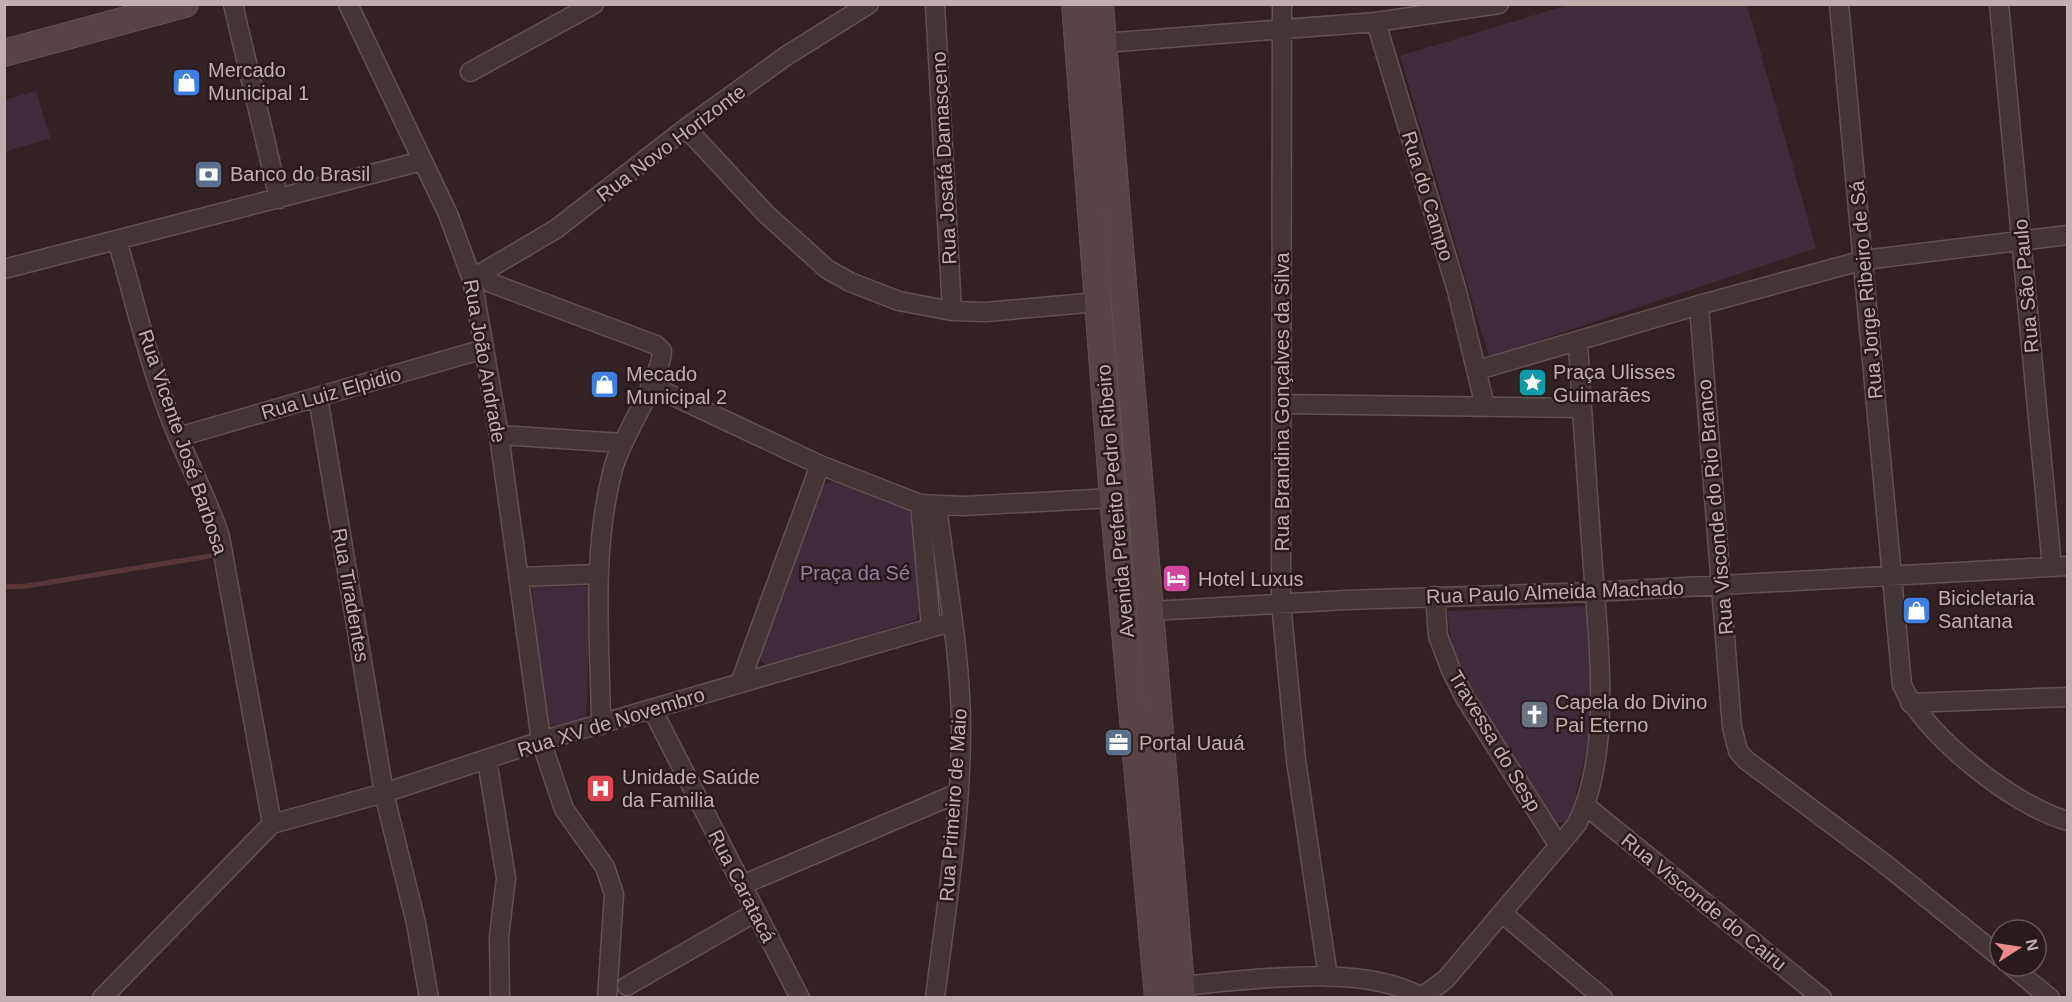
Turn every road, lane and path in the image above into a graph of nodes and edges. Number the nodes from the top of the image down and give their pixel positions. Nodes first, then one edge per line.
1 (185, 4) edge
2 (233, 4) edge
3 (348, 4) edge
4 (594, 4) edge
5 (869, 4) edge
6 (935, 4) edge
7 (1075, 4) edge
8 (1100, 4) edge
9 (1282, 4) edge
10 (1499, 4) edge
11 (1839, 4) edge
12 (1999, 4) edge
13 (1471, 7) edge
14 (1376, 22) junction
15 (1283, 28) junction
16 (1091, 45) junction
17 (4, 53) edge
18 (470, 72) dead end
19 (686, 128) junction
20 (422, 161) junction
21 (279, 199) junction
22 (2067, 235) edge
23 (117, 240) junction
24 (2022, 240) junction
25 (1864, 260) junction
26 (4, 269) edge
27 (478, 275) junction
28 (1124, 299) junction
29 (1098, 302) junction
30 (1699, 305) junction
31 (952, 311) junction
32 (1578, 342) junction
33 (484, 349) junction
34 (1478, 370) junction
35 (650, 385) junction
36 (318, 397) junction
37 (1282, 404) junction
38 (1485, 406) junction
39 (1582, 408) junction
40 (500, 435) junction
41 (178, 437) junction
42 (622, 444) junction
43 (820, 465) junction
44 (1141, 496) junction
45 (1113, 498) junction
46 (928, 505) junction
47 (2060, 566) edge
48 (598, 574) junction
49 (1892, 575) junction
50 (519, 577) junction
51 (1723, 585) junction
52 (1594, 592) junction
53 (1435, 596) junction
54 (1281, 603) junction
55 (1151, 611) junction
56 (1124, 613) junction
57 (951, 622) junction
58 (932, 627) junction
59 (740, 683) junction
60 (2067, 697) edge
61 (1910, 703) junction
62 (652, 709) junction
63 (601, 725) junction
64 (541, 741) junction
65 (487, 760) junction
66 (384, 793) junction
67 (957, 793) junction
68 (1586, 806) junction
69 (2067, 821) edge
70 (272, 824) junction
71 (1559, 846) junction
72 (742, 885) junction
73 (756, 912) junction
74 (1502, 913) junction
75 (1988, 947) edge
76 (610, 954) junction
77 (1328, 976) junction
78 (2026, 978) edge
79 (630, 992) edge
80 (1182, 992) edge
81 (1422, 997) edge
82 (102, 998) edge
83 (429, 998) edge
84 (500, 998) edge
85 (607, 998) edge
86 (800, 998) edge
87 (935, 998) edge
88 (1158, 998) edge
89 (1603, 998) edge
90 (1822, 998) edge
91 (2050, 998) edge

1 - 17 main road
2 - 21 street
3 - 20 street, Rua João Andrade
4 - 18 street
5 - 19 street, Rua Novo Horizonte
6 - 31 street, Rua Josafá Damasceno
7 - 16 main road, Avenida Prefeito Pedro Ribeiro
8 - 16 main road, Avenida Prefeito Pedro Ribeiro
9 - 15 street, Rua Brandina Gonçalves da Silva
10 - 13 street
11 - 25 street, Rua Jorge Ribeiro de Sá
12 - 24 street, Rua São Paulo
13 - 14 street
14 - 15 street
14 - 34 street, Rua do Campo
15 - 16 street
15 - 37 street, Rua Brandina Gonçalves da Silva
16 - 28 main road, Avenida Prefeito Pedro Ribeiro
16 - 29 main road, Avenida Prefeito Pedro Ribeiro
19 - 27 street, Rua Novo Horizonte
19 - 31 street
20 - 21 street
20 - 27 street, Rua João Andrade
21 - 23 street
22 - 24 street
23 - 26 street
23 - 41 street, Rua Vicente José Barbosa
24 - 25 street
24 - 47 street, Rua São Paulo
25 - 30 street
25 - 49 street, Rua Jorge Ribeiro de Sá
27 - 33 street, Rua João Andrade
27 - 35 street
28 - 29 main road
28 - 44 main road, Avenida Prefeito Pedro Ribeiro
29 - 31 street
29 - 45 main road, Avenida Prefeito Pedro Ribeiro
30 - 32 street
30 - 51 street, Rua Visconde do Rio Branco
32 - 34 street
32 - 39 street
33 - 36 street, Rua Luiz Elpidio
33 - 40 street, Rua João Andrade
34 - 38 street, Rua do Campo
35 - 42 street
35 - 43 street
36 - 41 street, Rua Luiz Elpidio
36 - 66 street, Rua Tiradentes
37 - 38 street
37 - 54 street, Rua Brandina Gonçalves da Silva
38 - 39 street
39 - 52 street
40 - 42 street
40 - 50 street, Rua João Andrade
41 - 70 street, Rua Vicente José Barbosa
42 - 48 street
43 - 46 street
43 - 59 street
44 - 45 main road
44 - 55 main road, Avenida Prefeito Pedro Ribeiro
45 - 46 street
45 - 56 main road, Avenida Prefeito Pedro Ribeiro
46 - 57 street, Rua Primeiro de Maio
46 - 58 street
47 - 49 street, Rua Paulo Almeida Machado
48 - 50 street
48 - 63 street
49 - 51 street, Rua Paulo Almeida Machado
49 - 61 street, Rua Jorge Ribeiro de Sá
50 - 64 street, Rua João Andrade
51 - 52 street, Rua Paulo Almeida Machado
51 - 75 street, Rua Visconde do Rio Branco
52 - 53 street, Rua Paulo Almeida Machado
52 - 68 street
53 - 54 street, Rua Paulo Almeida Machado
53 - 71 street, Travessa do Sesp
54 - 55 street, Rua Paulo Almeida Machado
54 - 77 street, Rua Brandina Gonçalves da Silva
55 - 56 main road
55 - 80 main road, Avenida Prefeito Pedro Ribeiro
56 - 88 main road, Avenida Prefeito Pedro Ribeiro
57 - 58 street, Rua XV de Novembro
57 - 67 street, Rua Primeiro de Maio
58 - 59 street, Rua XV de Novembro
59 - 62 street, Rua XV de Novembro
60 - 61 street
61 - 69 street
62 - 63 street, Rua XV de Novembro
62 - 72 street, Rua Caratacá
63 - 64 street, Rua XV de Novembro
64 - 65 street, Rua XV de Novembro
64 - 76 street, Rua João Andrade
65 - 66 street, Rua XV de Novembro
65 - 84 street
66 - 70 street, Rua XV de Novembro
66 - 83 street, Rua Tiradentes
67 - 72 street
67 - 87 street, Rua Primeiro de Maio
68 - 71 street
68 - 90 street, Rua Visconde do Cairu
70 - 82 street
71 - 74 street
72 - 73 street, Rua Caratacá
73 - 79 street
73 - 86 street, Rua Caratacá
74 - 81 street
74 - 89 street
76 - 79 street
76 - 85 street, Rua João Andrade
77 - 80 street
77 - 81 street
78 - 91 street

